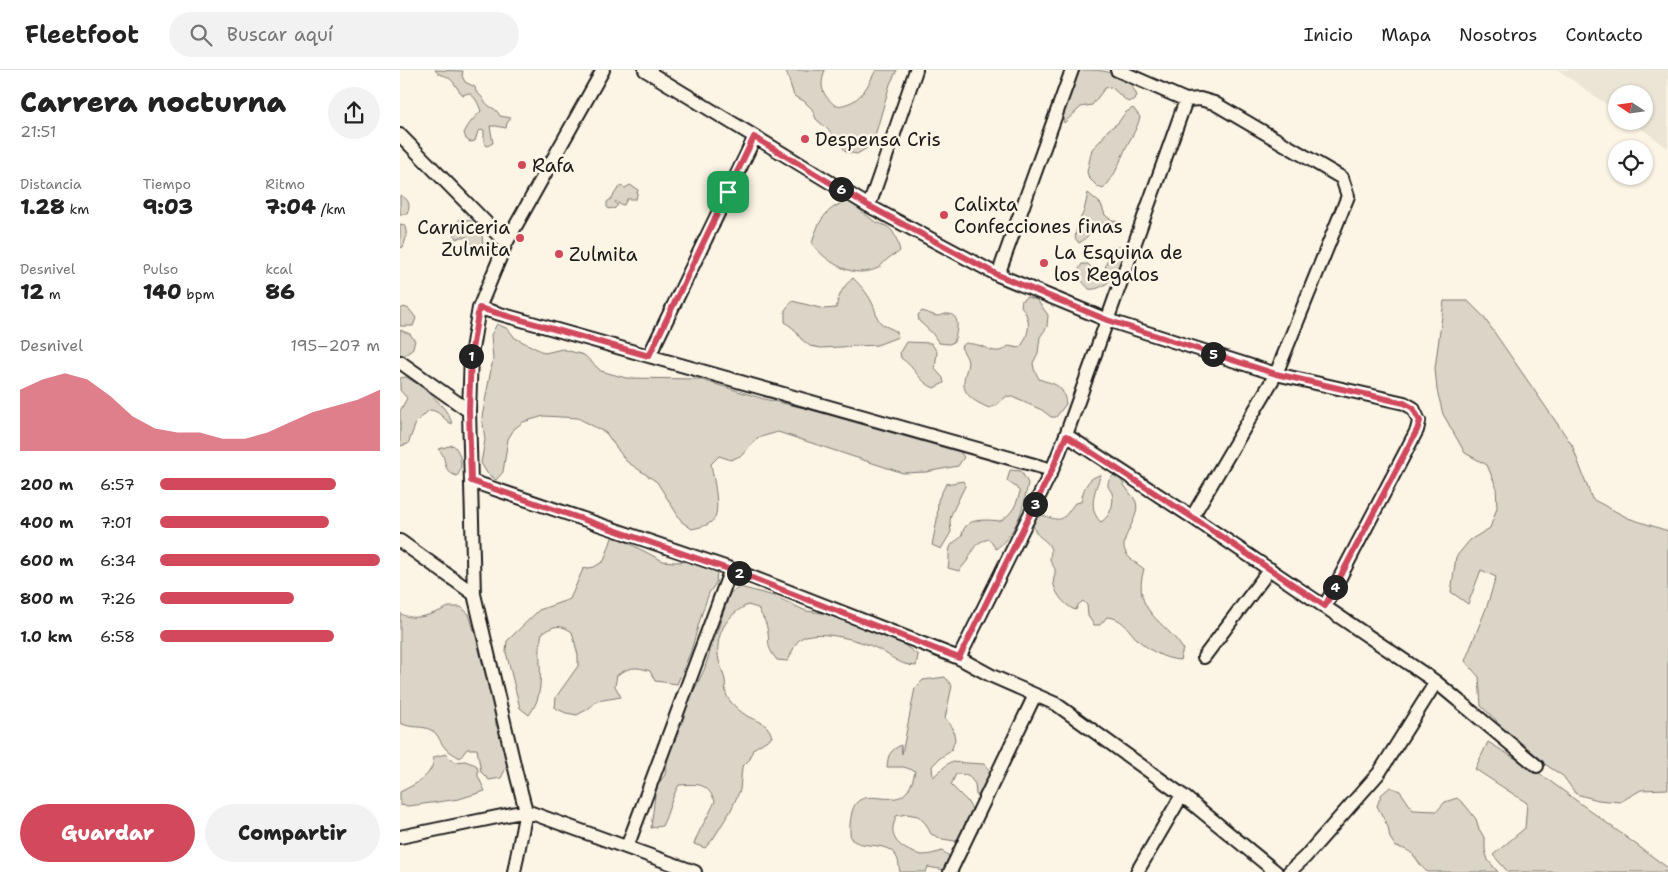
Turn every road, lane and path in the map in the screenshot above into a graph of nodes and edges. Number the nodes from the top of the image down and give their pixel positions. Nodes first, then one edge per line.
1 (644, 70) edge
2 (916, 70) edge
3 (1072, 70) edge
4 (1117, 70) edge
5 (597, 73) edge
6 (1186, 100) junction
7 (400, 135) edge
8 (754, 137) junction
9 (869, 206) junction
10 (506, 242) junction
11 (998, 275) junction
12 (479, 308) junction
13 (1107, 320) junction
14 (649, 356) junction
15 (400, 362) edge
16 (1276, 374) junction
17 (469, 411) junction
18 (1066, 436) junction
19 (1052, 470) junction
20 (471, 481) junction
21 (1192, 517) junction
22 (400, 541) edge
23 (1270, 569) junction
24 (731, 570) junction
25 (474, 594) junction
26 (1325, 606) junction
27 (1204, 657) dead end
28 (959, 658) junction
29 (1436, 682) junction
30 (1035, 695) junction
31 (1537, 766) dead end
32 (1182, 794) junction
33 (526, 811) junction
34 (400, 837) edge
35 (627, 847) junction
36 (514, 872) edge
37 (695, 872) edge
38 (950, 872) edge
39 (1137, 872) edge
40 (1276, 872) edge
41 (1289, 872) edge

1 - 8 street
2 - 9 street
3 - 11 street
4 - 6 street
5 - 10 street
6 - 13 street
6 - 16 street
7 - 10 street
8 - 9 street
8 - 14 street
9 - 11 street
10 - 12 street
11 - 13 street
12 - 14 street
12 - 17 street
13 - 16 street
13 - 18 street
14 - 19 street
15 - 17 street
16 - 21 street
16 - 26 street
17 - 20 street
18 - 19 street
18 - 21 street
19 - 28 street
20 - 24 street
20 - 25 street
21 - 23 street
22 - 25 street
23 - 26 street
23 - 27 street
24 - 28 street
24 - 35 street
25 - 33 street
26 - 29 street
28 - 30 street
29 - 31 street
29 - 41 street
30 - 32 street
30 - 38 street
32 - 39 street
32 - 40 street
33 - 34 street
33 - 35 street
33 - 36 street
35 - 37 street

